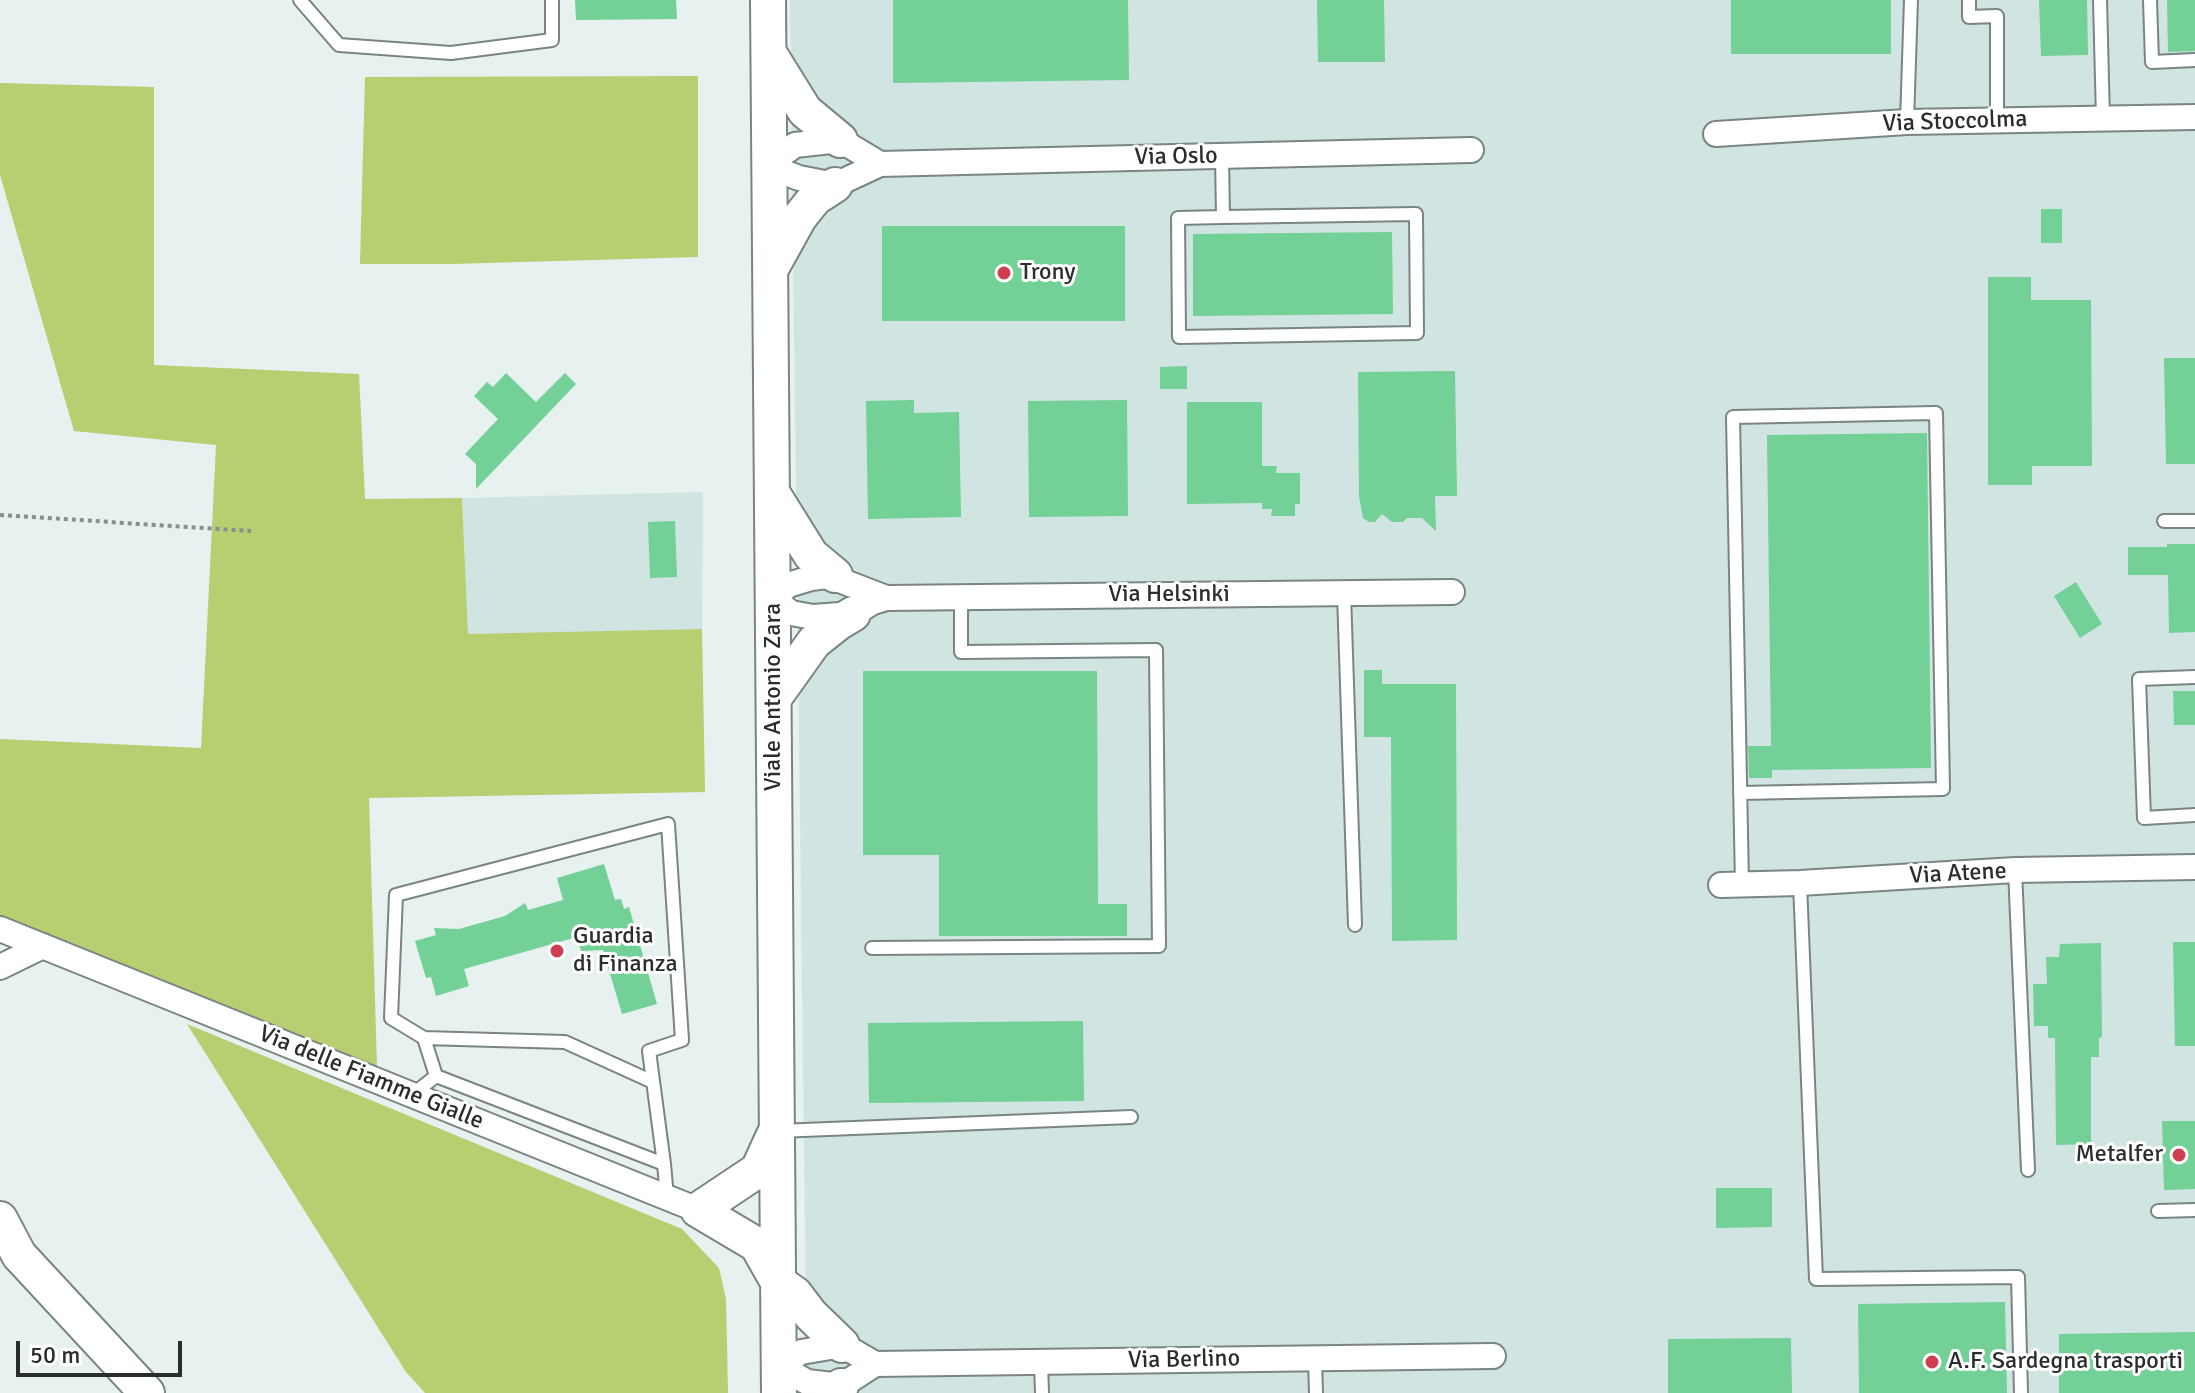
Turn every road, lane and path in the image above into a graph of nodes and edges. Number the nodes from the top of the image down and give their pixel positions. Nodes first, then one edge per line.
1 (300, 0) edge
2 (552, 0) edge
3 (768, 0) edge
4 (1911, 0) edge
5 (1969, 0) edge
6 (2100, 0) edge
7 (2150, 0) edge
8 (769, 53) junction
9 (2195, 60) edge
10 (2195, 117) edge
11 (2103, 119) junction
12 (1997, 121) junction
13 (1907, 122) junction
14 (1716, 134) dead end
15 (840, 140) junction
16 (1471, 150) dead end
17 (1222, 156) junction
18 (880, 164) junction
19 (770, 167) junction
20 (835, 185) junction
21 (1223, 217) junction
22 (771, 269) junction
23 (772, 492) junction
24 (0, 515) edge
25 (2164, 521) dead end
26 (2195, 521) edge
27 (251, 531) dead end
28 (835, 575) junction
29 (1452, 592) dead end
30 (1344, 594) junction
31 (961, 597) junction
32 (886, 598) junction
33 (773, 599) junction
34 (853, 614) junction
35 (2195, 677) edge
36 (774, 698) junction
37 (1740, 793) junction
38 (2195, 815) edge
39 (2195, 867) edge
40 (2015, 870) junction
41 (1800, 883) junction
42 (1731, 885) joint
43 (1355, 925) dead end
44 (0, 929) edge
45 (43, 946) junction
46 (872, 948) dead end
47 (0, 967) edge
48 (424, 1038) junction
49 (436, 1076) junction
50 (653, 1082) junction
51 (412, 1095) junction
52 (1131, 1117) dead end
53 (776, 1131) junction
54 (664, 1164) junction
55 (2028, 1170) dead end
56 (667, 1197) junction
57 (698, 1210) junction
58 (2195, 1210) edge
59 (2158, 1211) dead end
60 (0, 1219) edge
61 (9, 1247) edge
62 (778, 1282) junction
63 (842, 1345) junction
64 (1493, 1356) dead end
65 (1315, 1359) junction
66 (1041, 1362) junction
67 (875, 1364) junction
68 (779, 1379) edge
69 (838, 1389) edge
70 (147, 1393) edge
71 (1042, 1393) edge
72 (1316, 1393) edge
73 (2021, 1393) edge

1 - 2 lane
3 - 8 main road, Viale Antonio Zara
4 - 13 lane
5 - 12 lane
6 - 11 lane
7 - 9 lane
8 - 15 main road
8 - 19 main road, Viale Antonio Zara
10 - 11 street, Via Stoccolma
11 - 12 street, Via Stoccolma
12 - 13 street, Via Stoccolma
13 - 14 street, Via Stoccolma
15 - 18 street
15 - 19 street
16 - 17 street, Via Oslo
17 - 18 street, Via Oslo
17 - 21 lane
18 - 20 street, Via Oslo
19 - 20 street
19 - 22 main road, Viale Antonio Zara
20 - 22 main road
21 - 21 lane
22 - 23 main road, Viale Antonio Zara
23 - 28 main road
23 - 33 main road, Viale Antonio Zara
24 - 27 path
25 - 26 lane
28 - 32 street, Via Helsinki
28 - 33 street
29 - 30 street, Via Helsinki
30 - 31 street, Via Helsinki
30 - 43 lane
31 - 32 street, Via Helsinki
31 - 46 lane
32 - 34 street, Via Helsinki
33 - 34 street, Via Helsinki
33 - 36 main road, Viale Antonio Zara
34 - 36 main road
35 - 38 lane
36 - 53 main road, Viale Antonio Zara
37 - 37 lane
37 - 42 lane
39 - 40 street, Via Atene
40 - 41 street, Via Atene
40 - 55 lane
41 - 42 street, Via Atene
41 - 73 lane
44 - 45 street, Via delle Fiamme Gialle
45 - 47 street
45 - 51 street, Via delle Fiamme Gialle
48 - 49 lane
48 - 50 lane
48 - 50 lane
49 - 51 lane
49 - 54 lane
50 - 54 lane
51 - 56 street, Via delle Fiamme Gialle
52 - 53 lane
53 - 57 main road
53 - 62 main road, Viale Antonio Zara
54 - 56 lane
56 - 57 street, Via delle Fiamme Gialle
57 - 62 main road
58 - 59 lane
60 - 61 main road
61 - 70 main road
62 - 63 main road
62 - 68 main road, Viale Antonio Zara
63 - 67 street
63 - 68 street
64 - 65 street, Via Berlino
65 - 66 street, Via Berlino
65 - 72 lane
66 - 67 street, Via Berlino
66 - 71 lane
67 - 69 street
68 - 69 street

